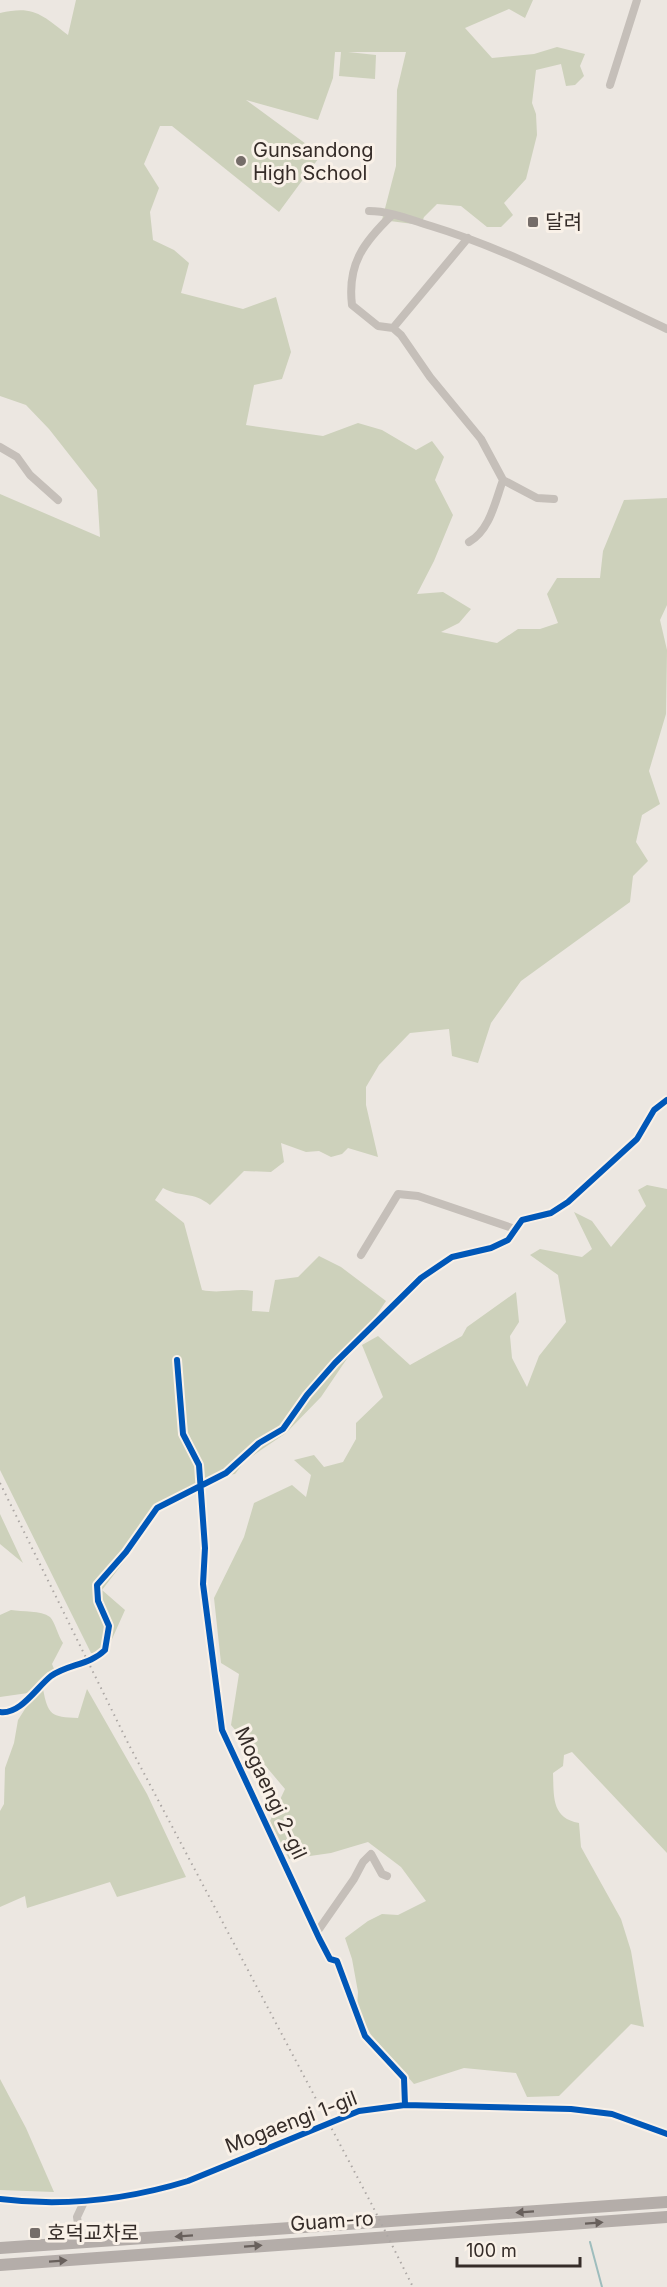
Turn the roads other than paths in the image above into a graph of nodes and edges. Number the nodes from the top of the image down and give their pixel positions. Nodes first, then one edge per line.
1 (637, 0) edge
2 (610, 85) dead end
3 (369, 211) dead end
4 (392, 215) junction
5 (468, 238) junction
6 (393, 328) junction
7 (667, 329) edge
8 (0, 447) edge
9 (503, 480) junction
10 (554, 499) dead end
11 (58, 500) dead end
12 (469, 542) dead end
13 (667, 1100) edge
14 (515, 1229) junction
15 (361, 1255) dead end
16 (177, 1360) dead end
17 (202, 1486) junction
18 (0, 1712) edge
19 (387, 1876) dead end
20 (317, 1932) junction
21 (405, 2105) junction
22 (667, 2134) edge
23 (0, 2199) edge
24 (84, 2202) junction
25 (667, 2202) edge
26 (667, 2217) edge
27 (81, 2243) junction
28 (0, 2248) edge
29 (0, 2265) edge

1 - 2 street
3 - 4 street
4 - 5 street
4 - 6 street
5 - 6 street
5 - 7 street
6 - 9 street
8 - 11 street
9 - 10 street
9 - 12 street
13 - 14 street
14 - 15 street
14 - 17 street
16 - 17 street, Mogaengi 2-gil
17 - 18 street
17 - 20 street, Mogaengi 2-gil
19 - 20 street
20 - 21 street, Mogaengi 2-gil
21 - 22 street, Mogaengi 1-gil
21 - 24 street, Mogaengi 1-gil
23 - 24 street, Mogaengi 1-gil
24 - 27 street
25 -> 27 main road, Guam-ro
29 -> 26 main road, Guam-ro
27 - 28 main road, Guam-ro

